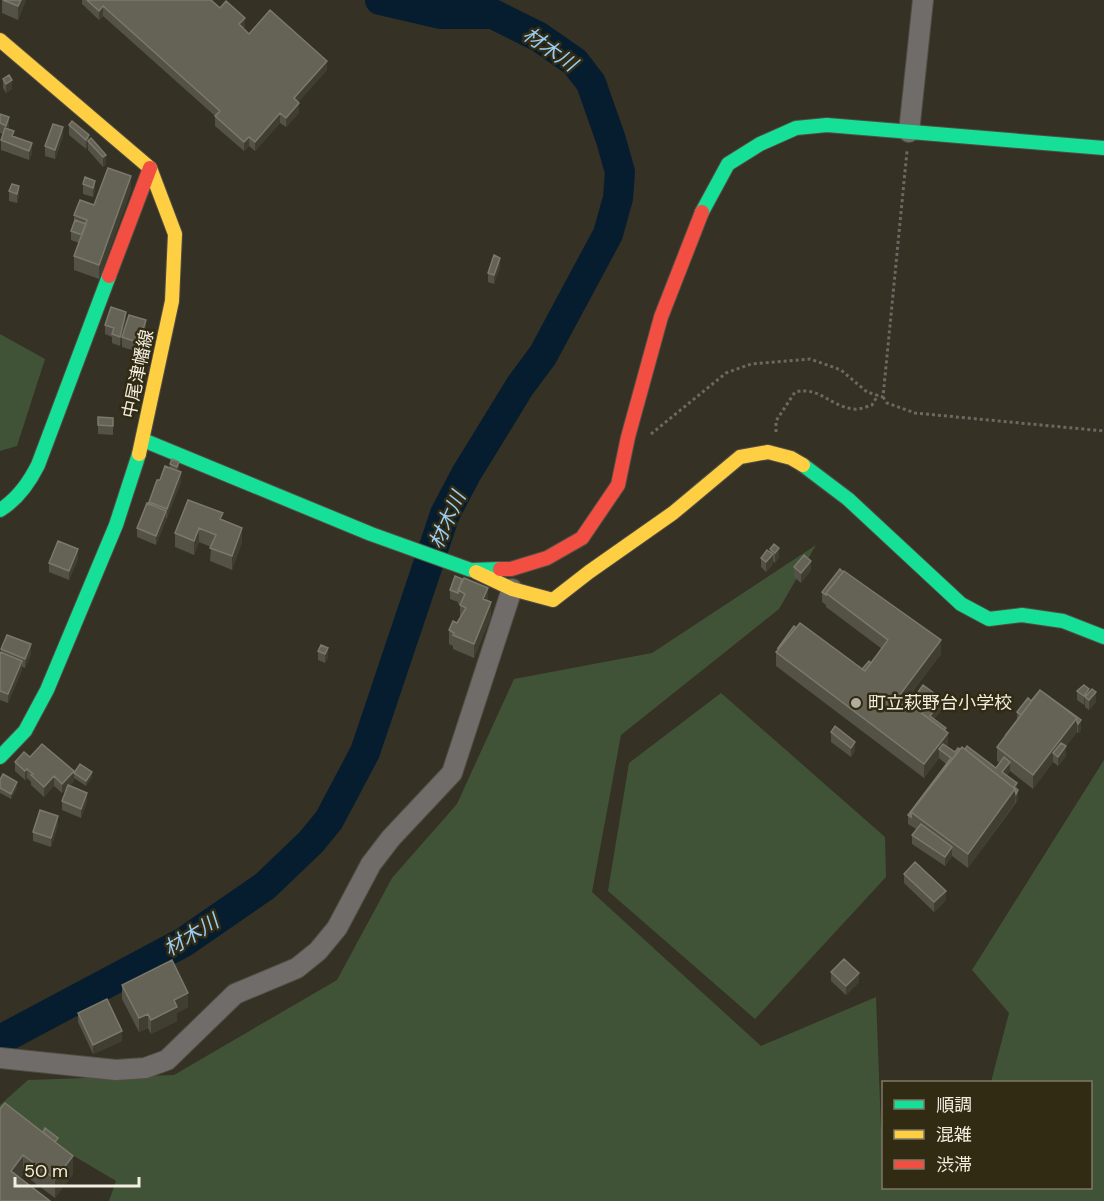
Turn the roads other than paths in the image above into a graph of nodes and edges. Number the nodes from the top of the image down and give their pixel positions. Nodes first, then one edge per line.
1 (923, 0) edge
2 (0, 40) edge
3 (909, 132) junction
4 (1104, 148) edge
5 (150, 168) junction
6 (143, 440) junction
7 (0, 510) edge
8 (471, 570) junction
9 (512, 589) junction
10 (1104, 637) edge
11 (0, 757) edge
12 (0, 1058) edge

1 - 3 street
2 - 5 street, 中尾津幡線
3 - 4 street
3 - 8 street
5 - 6 street, 中尾津幡線
5 - 7 street
6 - 8 street
6 - 11 street, 中尾津幡線
8 - 9 street
9 - 10 street
9 - 12 street

